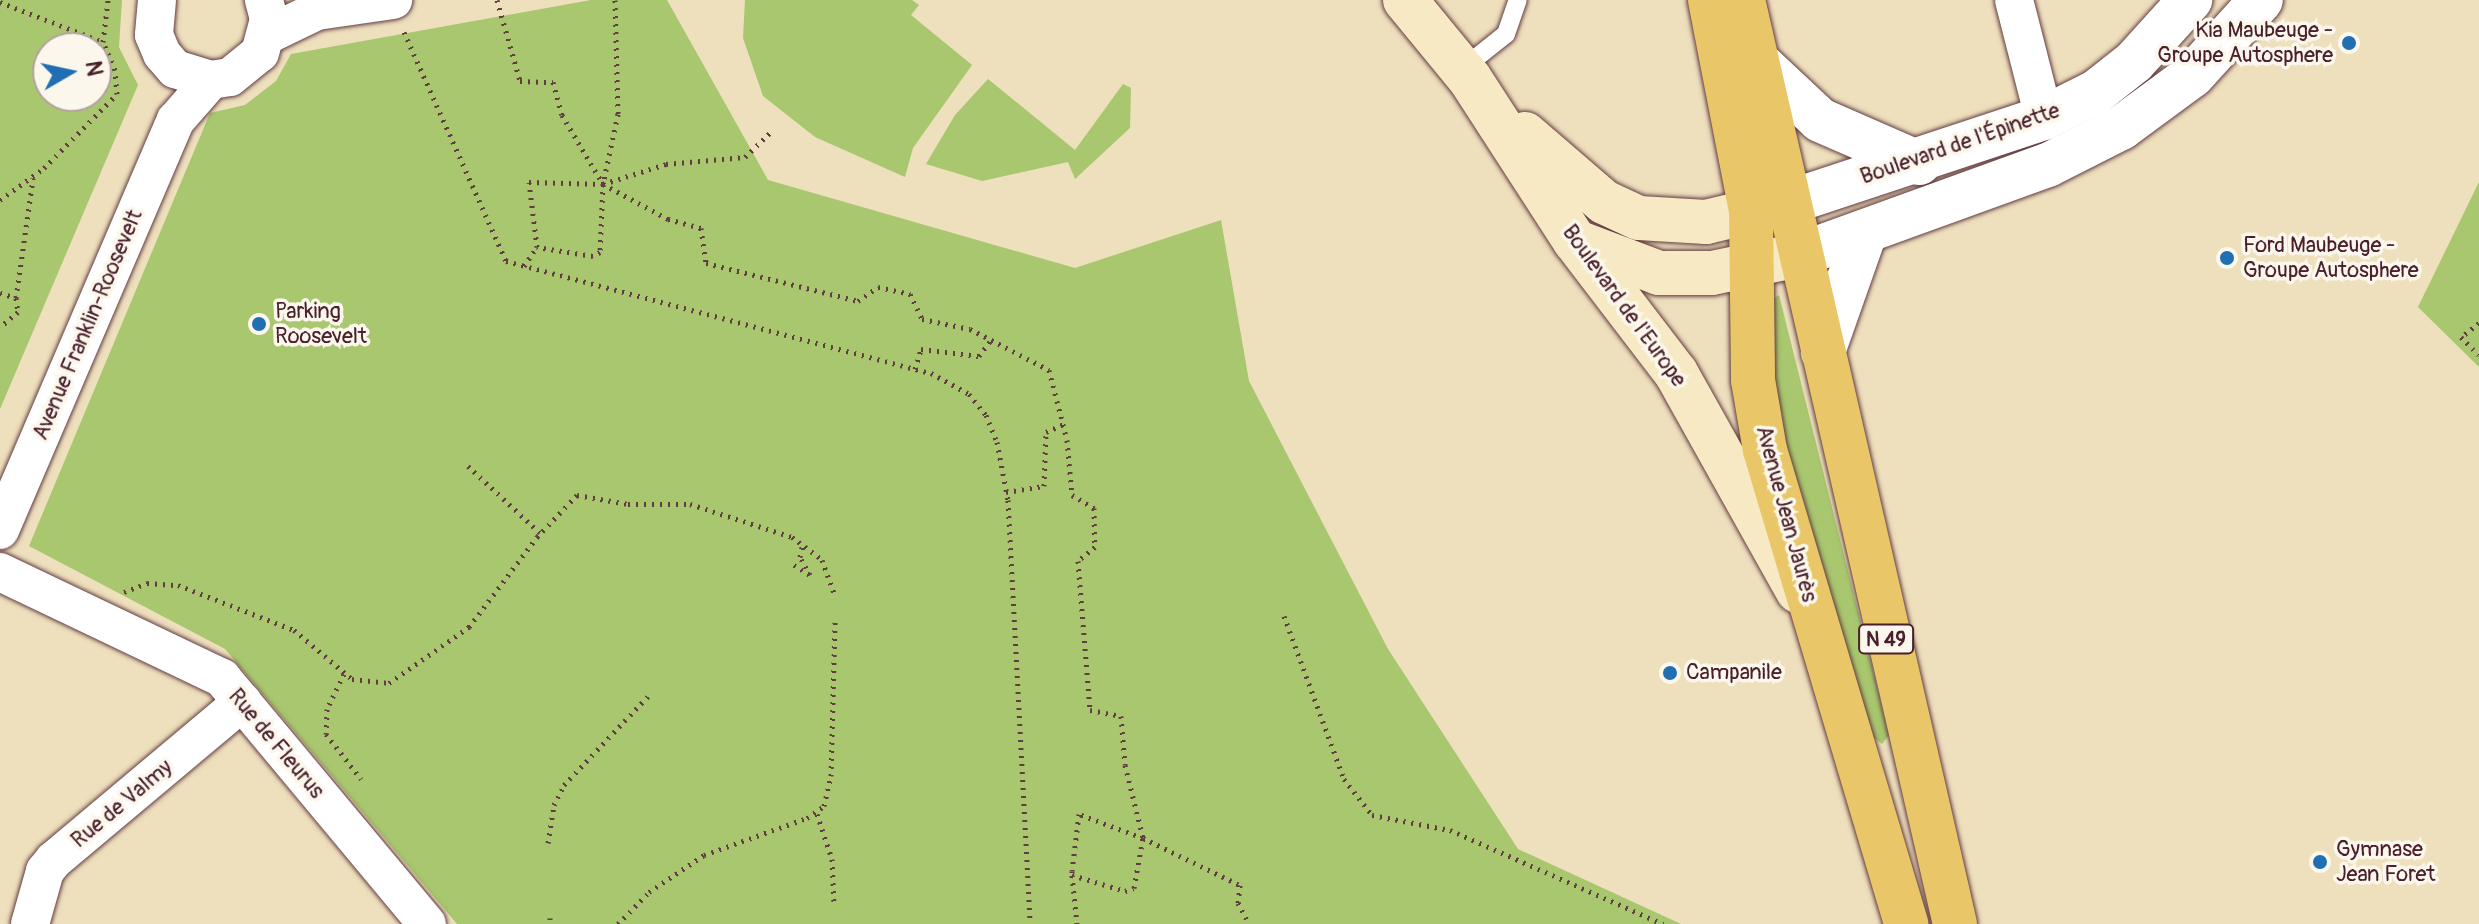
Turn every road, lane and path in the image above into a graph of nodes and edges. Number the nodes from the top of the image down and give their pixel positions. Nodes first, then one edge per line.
1 (108, 0) edge
2 (157, 0) edge
3 (497, 0) edge
4 (615, 0) edge
5 (1405, 0) edge
6 (1518, 0) edge
7 (1710, 0) edge
8 (1743, 0) edge
9 (2014, 0) edge
10 (2190, 0) edge
11 (2261, 0) edge
12 (0, 2) edge
13 (266, 13) edge
14 (398, 13) edge
15 (77, 32) edge
16 (104, 32) edge
17 (1757, 61) junction
18 (112, 63) edge
19 (175, 69) junction
20 (1466, 74) junction
21 (211, 80) junction
22 (112, 99) edge
23 (99, 112) edge
24 (2044, 118) junction
25 (176, 120) junction
26 (772, 131) dead end
27 (1919, 163) junction
28 (33, 177) junction
29 (603, 184) junction
30 (0, 200) edge
31 (1769, 207) junction
32 (1865, 233) junction
33 (1575, 241) junction
34 (537, 247) junction
35 (1799, 255) junction
36 (524, 266) junction
37 (1755, 266) junction
38 (0, 293) edge
39 (16, 298) junction
40 (2479, 323) edge
41 (0, 327) edge
42 (991, 340) junction
43 (1823, 352) junction
44 (2479, 355) edge
45 (915, 369) junction
46 (1064, 424) junction
47 (468, 466) dead end
48 (1006, 492) junction
49 (0, 530) edge
50 (540, 533) junction
51 (803, 542) junction
52 (794, 565) dead end
53 (0, 572) edge
54 (834, 593) dead end
55 (83, 612) junction
56 (1284, 616) dead end
57 (835, 622) dead end
58 (1818, 628) junction
59 (344, 674) junction
60 (651, 693) dead end
61 (242, 702) junction
62 (361, 779) dead end
63 (817, 814) junction
64 (1143, 838) junction
65 (548, 843) dead end
66 (1072, 875) junction
67 (834, 905) dead end
68 (30, 924) edge
69 (427, 924) edge
70 (618, 924) edge
71 (1030, 924) edge
72 (1077, 924) edge
73 (1249, 924) edge
74 (1663, 924) edge
75 (1906, 924) edge
76 (1955, 924) edge

1 - 16 path
2 - 19 street
3 - 29 path
4 - 29 path
5 - 20 main road, Boulevard de l'Europe
6 - 20 lane
7 - 31 main road, Avenue Jean Jaurès / N 49
8 - 17 main road, Avenue Jean Jaurès / N 49
9 - 24 street
10 - 24 street, Boulevard de l'Épinette
11 - 32 street, Boulevard de l'Épinette
12 - 15 path
13 - 14 street
13 - 21 street
14 - 36 path
17 - 27 street
17 - 31 main road, Avenue Jean Jaurès / N 49
18 - 22 path
19 - 21 street
19 - 25 street, Avenue Franklin-Roosevelt
20 - 31 main road
20 - 33 main road, Boulevard de l'Europe
21 - 25 street, Avenue Franklin-Roosevelt
23 - 28 path
24 - 27 street, Boulevard de l'Épinette
25 - 49 street, Avenue Franklin-Roosevelt
26 - 29 path
27 - 31 street, Boulevard de l'Épinette
28 - 30 path
28 - 39 path
29 - 34 path
29 - 34 path
29 - 42 path
31 - 35 main road, Avenue Jean Jaurès / N 49
31 - 37 main road, Avenue Jean Jaurès / N 49
32 - 35 street, Boulevard de l'Épinette
32 - 43 street
33 - 37 main road
33 - 58 main road, Boulevard de l'Europe
34 - 36 path
35 - 37 main road
35 - 43 main road, Avenue Jean Jaurès / N 49
36 - 45 path
37 - 58 main road, Avenue Jean Jaurès / N 49
38 - 39 path
39 - 41 path
40 - 44 path
42 - 45 path
42 - 46 path
43 - 76 main road, Avenue Jean Jaurès / N 49
45 - 48 path
46 - 48 path
46 - 64 path
47 - 50 path
48 - 71 path
50 - 51 path
50 - 59 path
51 - 52 path
51 - 54 path
53 - 55 street, Rue de Fleurus
55 - 59 path
55 - 61 street, Rue de Fleurus
56 - 74 path
57 - 63 path
58 - 75 main road, Avenue Jean Jaurès / N 49
59 - 62 path
60 - 65 path
61 - 68 street, Rue de Valmy
61 - 69 street, Rue de Fleurus
63 - 67 path
63 - 70 path
64 - 66 path
64 - 66 path
64 - 73 path
66 - 72 path

